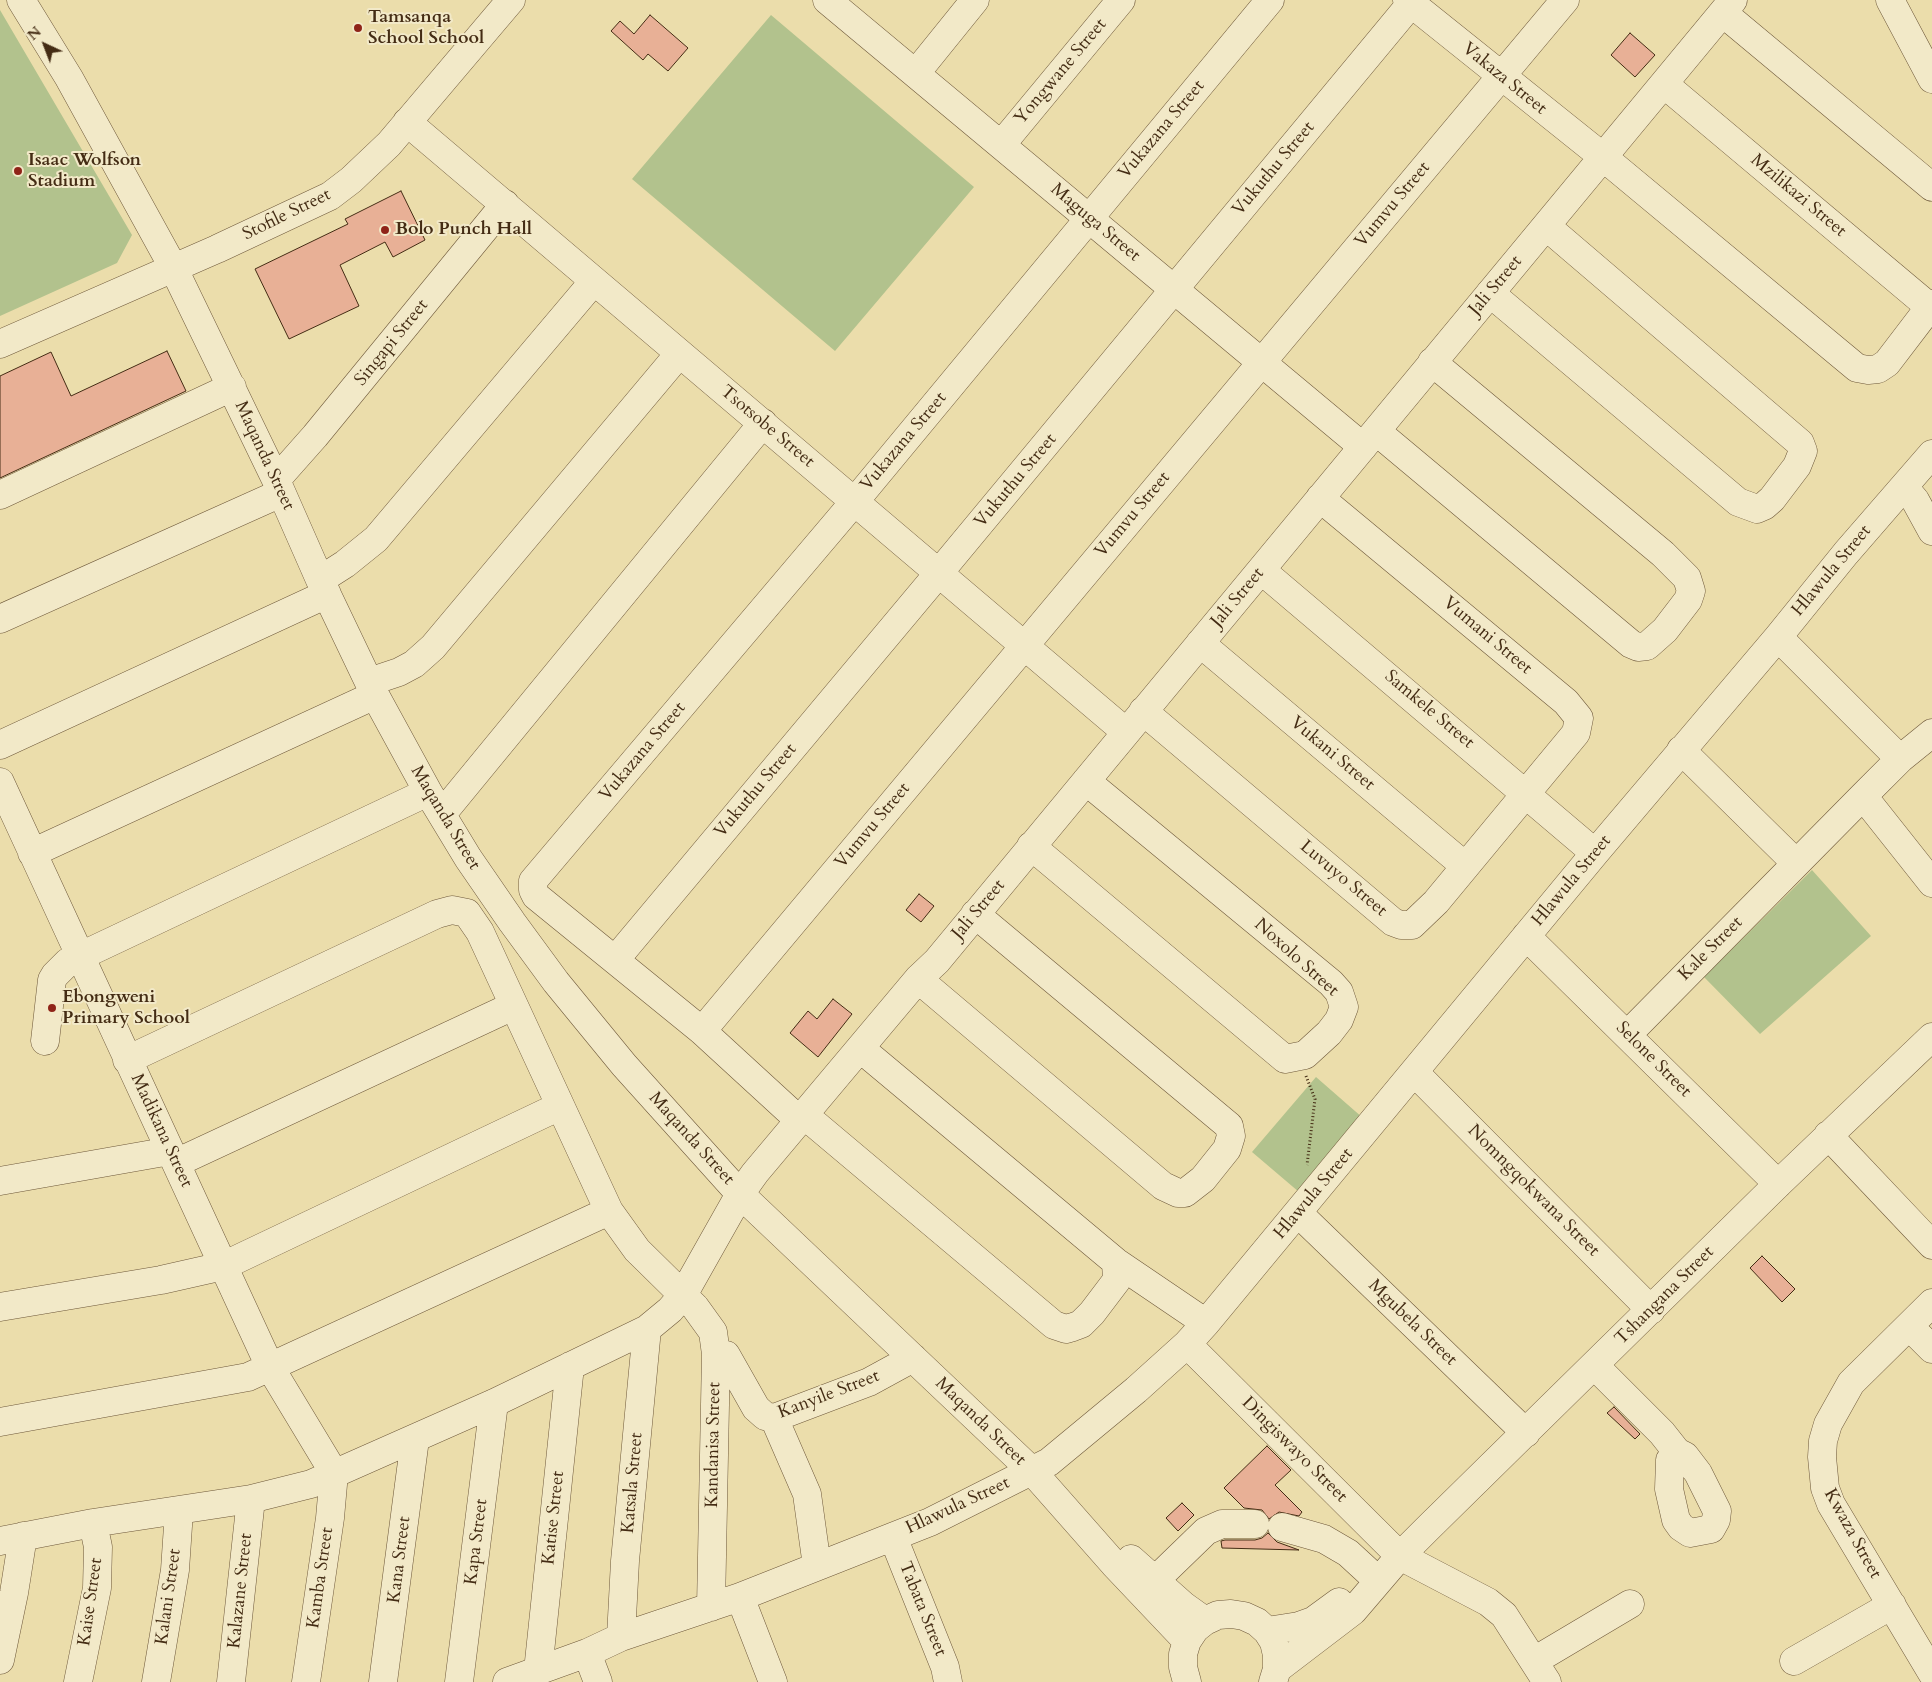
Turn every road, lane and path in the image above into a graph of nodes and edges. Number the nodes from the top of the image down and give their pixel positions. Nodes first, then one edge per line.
1 (21, 0) edge
2 (511, 0) edge
3 (827, 0) edge
4 (975, 0) edge
5 (1121, 0) edge
6 (1270, 0) edge
7 (1565, 0) edge
8 (1890, 0) edge
9 (1410, 1) edge
10 (1728, 6) edge
11 (916, 73) junction
12 (1500, 77) junction
13 (1932, 80) edge
14 (1664, 84) junction
15 (407, 122) junction
16 (1001, 145) junction
17 (1603, 157) junction
18 (1932, 187) edge
19 (505, 204) junction
20 (1089, 218) junction
21 (1546, 226) junction
22 (173, 267) junction
23 (594, 280) junction
24 (1175, 290) junction
25 (1490, 294) junction
26 (1931, 307) edge
27 (0, 344) edge
28 (679, 354) junction
29 (1262, 362) junction
30 (1432, 362) junction
31 (232, 387) junction
32 (763, 423) junction
33 (1370, 439) junction
34 (1932, 454) edge
35 (278, 486) junction
36 (1904, 487) junction
37 (0, 495) edge
38 (1320, 498) junction
39 (855, 502) junction
40 (1932, 531) edge
41 (1261, 570) junction
42 (938, 574) junction
43 (323, 587) junction
44 (0, 618) edge
45 (1778, 637) junction
46 (1200, 643) junction
47 (1024, 645) junction
48 (372, 688) junction
49 (1143, 710) junction
50 (1126, 732) junction
51 (1932, 733) edge
52 (0, 745) edge
53 (1681, 750) junction
54 (1900, 759) junction
55 (1086, 781) junction
56 (0, 782) edge
57 (428, 792) junction
58 (1526, 792) junction
59 (1863, 796) junction
60 (442, 814) junction
61 (1031, 846) junction
62 (32, 852) junction
63 (1595, 853) junction
64 (1796, 864) junction
65 (1464, 866) junction
66 (1932, 883) edge
67 (975, 914) junction
68 (1526, 936) junction
69 (80, 956) junction
70 (615, 960) junction
71 (918, 979) junction
72 (513, 1006) junction
73 (702, 1031) junction
74 (1627, 1035) junction
75 (1932, 1037) edge
76 (45, 1041) dead end
77 (861, 1049) junction
78 (1300, 1057) junction
79 (127, 1060) junction
80 (1415, 1073) junction
81 (560, 1106) junction
82 (801, 1117) junction
83 (1828, 1135) junction
84 (173, 1157) junction
85 (1307, 1167) dead end
86 (0, 1181) edge
87 (1778, 1184) junction
88 (740, 1194) junction
89 (609, 1211) junction
90 (1298, 1213) junction
91 (1932, 1245) edge
92 (1116, 1262) junction
93 (223, 1266) junction
94 (683, 1295) junction
95 (1932, 1303) edge
96 (0, 1307) edge
97 (1651, 1310) junction
98 (1206, 1323) junction
99 (1909, 1326) junction
100 (647, 1329) junction
101 (1187, 1344) junction
102 (1932, 1349) edge
103 (716, 1354) junction
104 (913, 1358) junction
105 (570, 1366) junction
106 (1595, 1366) junction
107 (270, 1367) junction
108 (494, 1403) junction
109 (774, 1418) junction
110 (0, 1422) edge
111 (1526, 1433) junction
112 (415, 1439) junction
113 (1677, 1452) dead end
114 (1032, 1471) junction
115 (334, 1473) junction
116 (251, 1499) junction
117 (179, 1511) junction
118 (93, 1523) junction
119 (1255, 1524) dead end
120 (1282, 1527) dead end
121 (893, 1536) junction
122 (11, 1538) edge
123 (1400, 1556) junction
124 (817, 1566) junction
125 (1373, 1576) junction
126 (1149, 1586) junction
127 (740, 1598) junction
128 (1630, 1604) dead end
129 (1892, 1605) junction
130 (711, 1607) junction
131 (1205, 1621) junction
132 (1267, 1631) junction
133 (621, 1637) junction
134 (1187, 1641) junction
135 (587, 1653) junction
136 (0, 1660) edge
137 (1794, 1660) dead end
138 (538, 1671) junction
139 (1540, 1671) edge
140 (1932, 1673) edge
141 (1275, 1676) edge
142 (78, 1682) edge
143 (156, 1682) edge
144 (231, 1682) edge
145 (306, 1682) edge
146 (384, 1682) edge
147 (459, 1682) edge
148 (507, 1682) edge
149 (598, 1682) edge
150 (773, 1682) edge
151 (948, 1682) edge
152 (1187, 1682) edge

1 - 22 street, Maqanda Street
2 - 15 street, Stofile Street
3 - 11 street, Maguga Street
4 - 11 street
5 - 16 street, Yongwane Street
6 - 20 street, Vukazana Street
7 - 12 street, Vumvu Street
8 - 13 street
9 - 12 street, Vakaza Street
9 - 24 street, Vukuthu Street
10 - 14 street, Jali Street
10 - 18 street
11 - 16 street, Maguga Street
12 - 17 street, Vakaza Street
12 - 29 street, Vumvu Street
14 - 17 street, Jali Street
14 - 26 street, Mzilikazi Street
15 - 19 street, Tsotsobe Street
15 - 22 street, Stofile Street
16 - 20 street, Maguga Street
17 - 21 street, Jali Street
17 - 26 street, Vakaza Street
19 - 23 street, Tsotsobe Street
19 - 35 street, Singapi Street
20 - 24 street, Maguga Street
20 - 39 street, Vukazana Street
21 - 25 street, Jali Street
21 - 25 street
22 - 27 street, Stofile Street
22 - 31 street, Maqanda Street
23 - 28 street, Tsotsobe Street
23 - 43 street
24 - 29 street, Maguga Street
24 - 42 street, Vukuthu Street
25 - 30 street, Jali Street
28 - 32 street, Tsotsobe Street
28 - 48 street
29 - 33 street, Maguga Street
29 - 47 street, Vumvu Street
30 - 33 street, Jali Street
30 - 33 street, Maguga Street
31 - 35 street, Maqanda Street
31 - 37 street
32 - 39 street, Tsotsobe Street
32 - 60 street
33 - 38 street, Jali Street
34 - 36 street, Hlawula Street
35 - 43 street, Maqanda Street
35 - 44 street
36 - 40 street
36 - 45 street, Hlawula Street
38 - 41 street, Jali Street
38 - 58 street, Vumani Street
39 - 42 street, Tsotsobe Street
39 - 70 street, Vukazana Street
41 - 46 street, Jali Street
41 - 58 street, Samkele Street
42 - 47 street, Tsotsobe Street
42 - 70 street, Vukuthu Street
43 - 48 street, Maqanda Street
43 - 52 street
45 - 53 street, Hlawula Street
45 - 54 street
46 - 49 street, Jali Street
46 - 65 street, Vukani Street
47 - 50 street, Tsotsobe Street
47 - 73 street, Vumvu Street
48 - 57 street, Maqanda Street
48 - 62 street
49 - 50 street, Jali Street
49 - 65 street, Luvuyo Street
50 - 55 street, Jali Street
51 - 54 street, Kale Street
53 - 63 street, Hlawula Street
53 - 64 street
54 - 59 street, Kale Street
55 - 61 street, Jali Street
55 - 78 street, Noxolo Street
56 - 62 street, Madikana Street
57 - 60 street, Maqanda Street
57 - 69 street
58 - 63 street, Samkele Street
58 - 65 street, Luvuyo Street
59 - 64 street, Kale Street
59 - 66 street
60 - 88 street, Maqanda Street
61 - 67 street, Jali Street
61 - 78 street
62 - 69 street, Madikana Street
63 - 68 street, Hlawula Street
64 - 74 street, Kale Street
67 - 71 street, Jali Street
67 - 71 street
68 - 74 street, Selone Street
68 - 80 street, Hlawula Street
69 - 76 street
69 - 79 street, Madikana Street
70 - 73 street
71 - 77 street, Jali Street
72 - 79 street, Kandanisa Street
72 - 81 street, Kandanisa Street
72 - 84 street
73 - 82 street
74 - 87 street, Selone Street
75 - 83 street, Tshangana Street
77 - 82 street, Jali Street
77 - 92 street
78 - 85 path
79 - 84 street, Madikana Street
80 - 90 street, Hlawula Street
80 - 97 street, Nomngqokwana Street
81 - 89 street, Kandanisa Street
81 - 93 street
82 - 88 street, Jali Street
82 - 92 street
83 - 87 street, Tshangana Street
83 - 91 street
84 - 86 street
84 - 93 street, Madikana Street
87 - 97 street, Tshangana Street
88 - 94 street, Jali Street
88 - 104 street, Maqanda Street
89 - 94 street, Kandanisa Street
89 - 107 street
90 - 98 street, Hlawula Street
90 - 111 street, Mgubela Street
92 - 98 street
93 - 96 street
93 - 107 street, Madikana Street
94 - 100 street, Jali Street
94 - 103 street, Kandanisa Street
95 - 99 street, Kwaza Street
97 - 106 street, Tshangana Street
98 - 101 street, Hlawula Street
99 - 102 street
99 - 129 street, Kwaza Street
100 - 105 street, Jali Street
100 - 133 street, Katsala Street
101 - 114 street, Hlawula Street
101 - 123 street, Dingiswayo Street
103 - 109 street, Kanyile Street
103 - 130 street, Kandanisa Street
104 - 109 street, Kanyile Street
104 - 114 street, Maqanda Street
105 - 108 street, Jali Street
105 - 138 street, Katise Street
106 - 111 street, Tshangana Street
106 - 113 street
107 - 110 street
107 - 115 street, Madikana Street
108 - 112 street, Jali Street
108 - 147 street, Kapa Street
109 - 124 street
111 - 123 street, Tshangana Street
112 - 115 street, Jali Street
112 - 146 street, Kana Street
114 - 121 street, Hlawula Street
114 - 126 street, Maqanda Street
115 - 116 street, Jali Street
115 - 145 street, Kamba Street
116 - 117 street, Jali Street
116 - 144 street, Kalazane Street
117 - 118 street, Jali Street
117 - 143 street, Kalani Street
118 - 122 street, Jali Street
118 - 142 street, Kaise Street
119 - 126 street
120 - 125 street
121 - 124 street, Hlawula Street
121 - 151 street, Tabata Street
122 - 136 street
123 - 125 street, Tshangana Street
123 - 139 street, Dingiswayo Street
123 - 141 street, Tshangana Street
124 - 127 street, Hlawula Street
125 - 132 street, Tshangana Street
126 - 131 street, Maqanda Street
126 - 134 street, Maqanda Street
127 - 130 street, Hlawula Street
127 - 150 street
128 - 139 street
129 - 137 street
129 - 140 street, Kwaza Street
130 - 133 street, Hlawula Street
131 - 132 street
131 - 134 street
132 - 141 street
133 - 135 street, Hlawula Street
134 - 152 street
135 - 138 street, Hlawula Street
135 - 149 street
138 - 148 street, Hlawula Street

